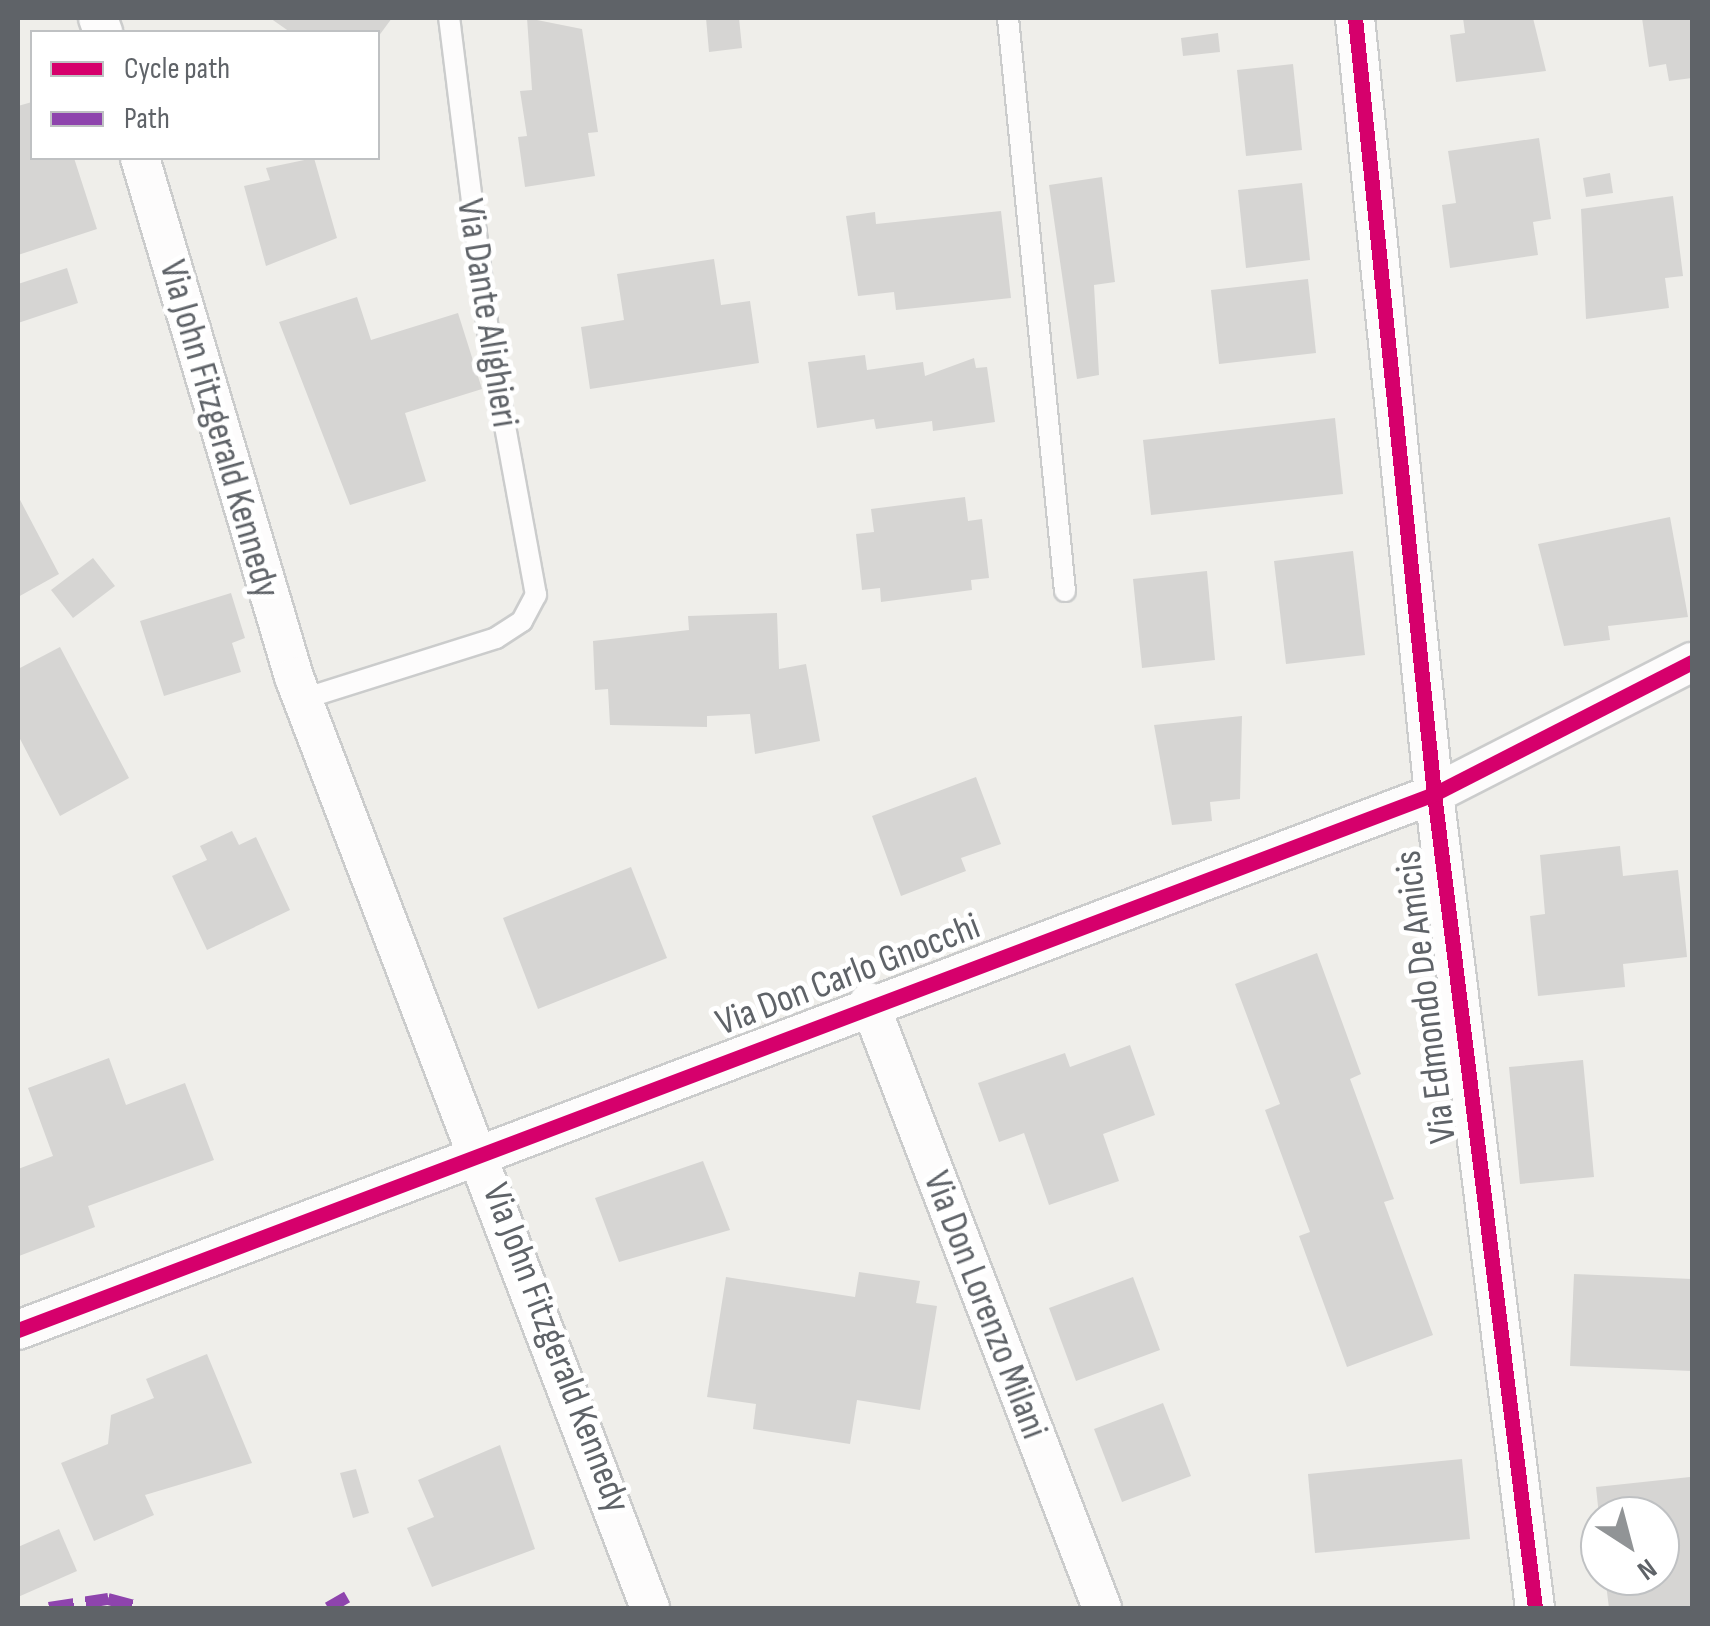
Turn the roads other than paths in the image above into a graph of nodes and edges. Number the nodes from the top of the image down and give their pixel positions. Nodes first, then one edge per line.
1 (449, 18) edge
2 (1008, 18) edge
3 (1355, 18) edge
4 (141, 160) edge
5 (1065, 592) dead end
6 (1692, 662) edge
7 (302, 699) junction
8 (1434, 794) junction
9 (869, 1002) junction
10 (479, 1149) junction
11 (18, 1330) edge
12 (650, 1608) edge
13 (1102, 1608) edge
14 (1535, 1608) edge

1 - 7 lane, Via Dante Alighieri
2 - 5 lane
3 - 8 street, Via Edmondo De Amicis
4 - 7 street, Via John Fitzgerald Kennedy
6 - 8 street, Via Don Carlo Gnocchi
7 - 10 street, Via John Fitzgerald Kennedy
8 - 9 street, Via Don Carlo Gnocchi
8 - 14 street, Via Edmondo De Amicis
9 - 10 street, Via Don Carlo Gnocchi
9 - 13 street, Via Don Lorenzo Milani
10 - 11 street, Via Don Carlo Gnocchi
10 - 12 street, Via John Fitzgerald Kennedy

